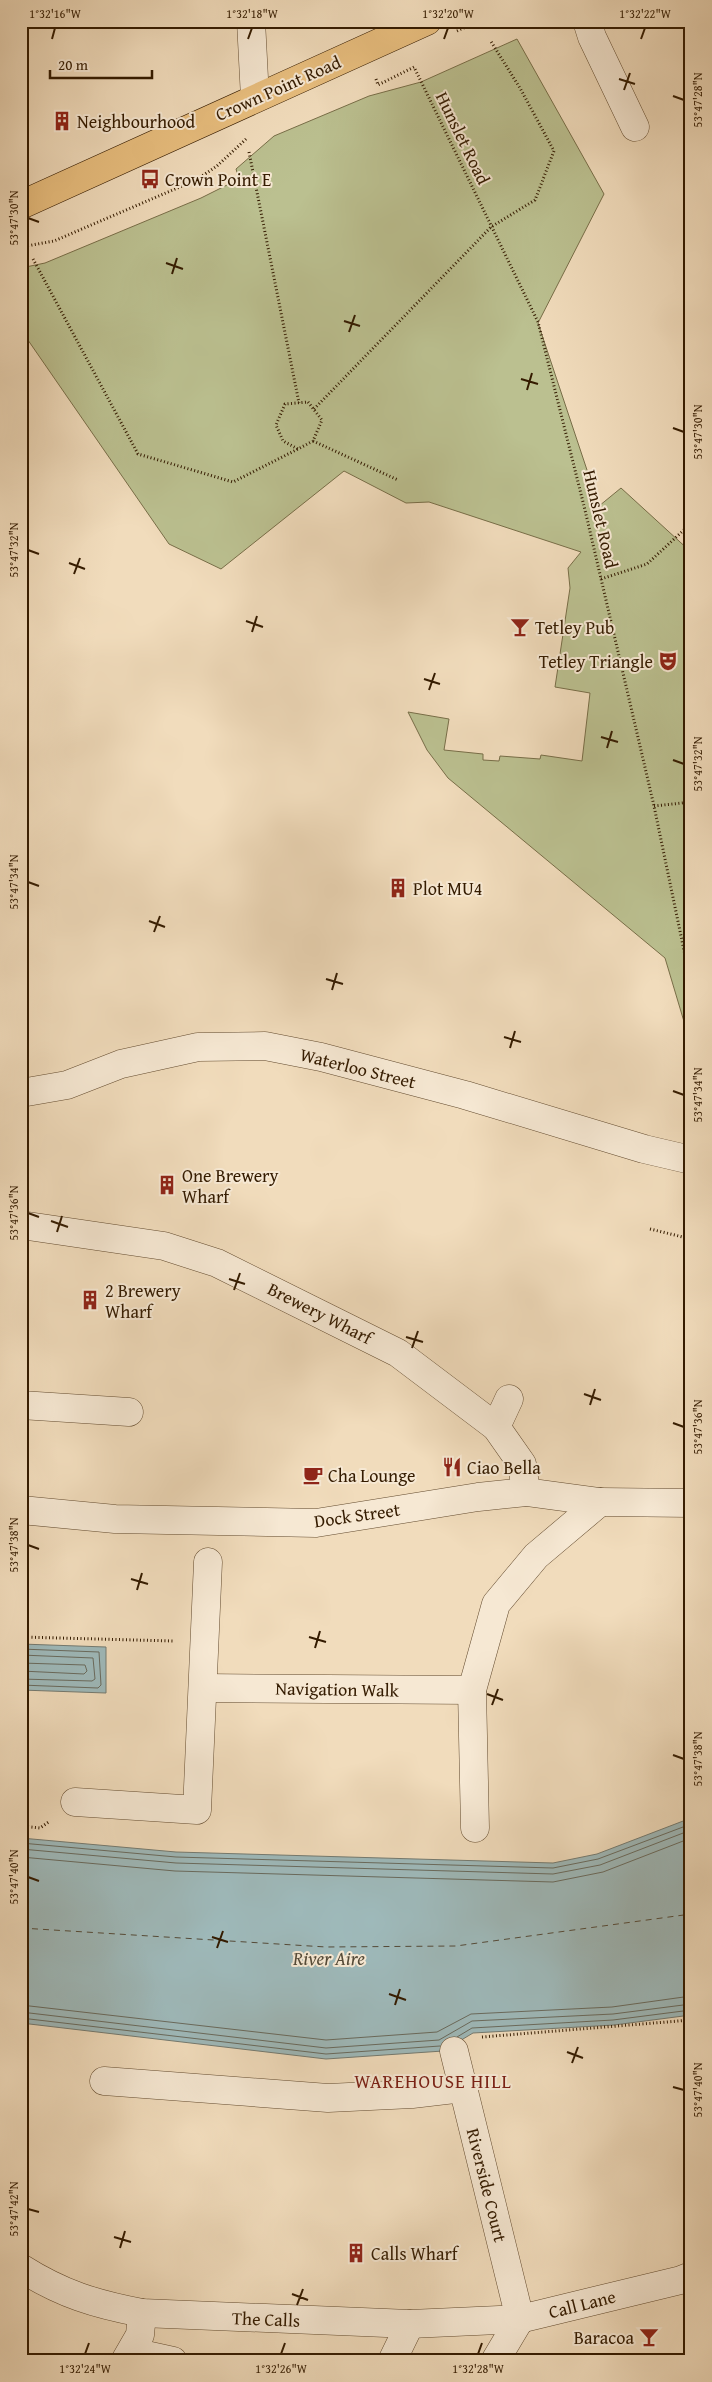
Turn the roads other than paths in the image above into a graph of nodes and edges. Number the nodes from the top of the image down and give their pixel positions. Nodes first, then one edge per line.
1 (251, 21) edge
2 (427, 21) edge
3 (587, 21) edge
4 (255, 98) junction
5 (635, 128) dead end
6 (21, 205) edge
7 (21, 1093) edge
8 (691, 1160) edge
9 (21, 1225) edge
10 (509, 1399) dead end
11 (21, 1405) edge
12 (129, 1412) dead end
13 (496, 1427) junction
14 (526, 1492) junction
15 (600, 1502) junction
16 (691, 1503) edge
17 (21, 1510) edge
18 (208, 1562) dead end
19 (203, 1688) junction
20 (472, 1690) junction
21 (74, 1802) dead end
22 (475, 1828) dead end
23 (454, 2051) road end
24 (104, 2081) dead end
25 (463, 2088) junction
26 (21, 2268) edge
27 (691, 2276) edge
28 (142, 2313) junction
29 (520, 2318) junction
30 (410, 2324) junction
31 (128, 2356) edge
32 (173, 2361) edge
33 (392, 2361) edge
34 (495, 2361) edge

1 - 4 street
2 - 4 main road, Crown Point Road
3 - 5 street
4 - 6 main road, Crown Point Road
7 - 8 street, Waterloo Street
9 - 13 street, Brewery Wharf
10 - 13 street
11 - 12 street
13 - 14 street, Brewery Wharf
14 - 15 street, Dock Street
14 - 17 street, Dock Street
15 - 16 street, Dock Street
15 - 20 street
18 - 19 street
19 - 20 street, Navigation Walk
19 - 21 street
20 - 22 street
23 - 25 street, Riverside Court
24 - 25 street
25 - 29 street, Riverside Court
26 - 28 street, The Calls
27 - 29 street, Call Lane
28 - 30 street, The Calls
28 - 31 street
29 - 30 street, The Calls
29 - 34 street
30 - 33 street
31 - 32 street

